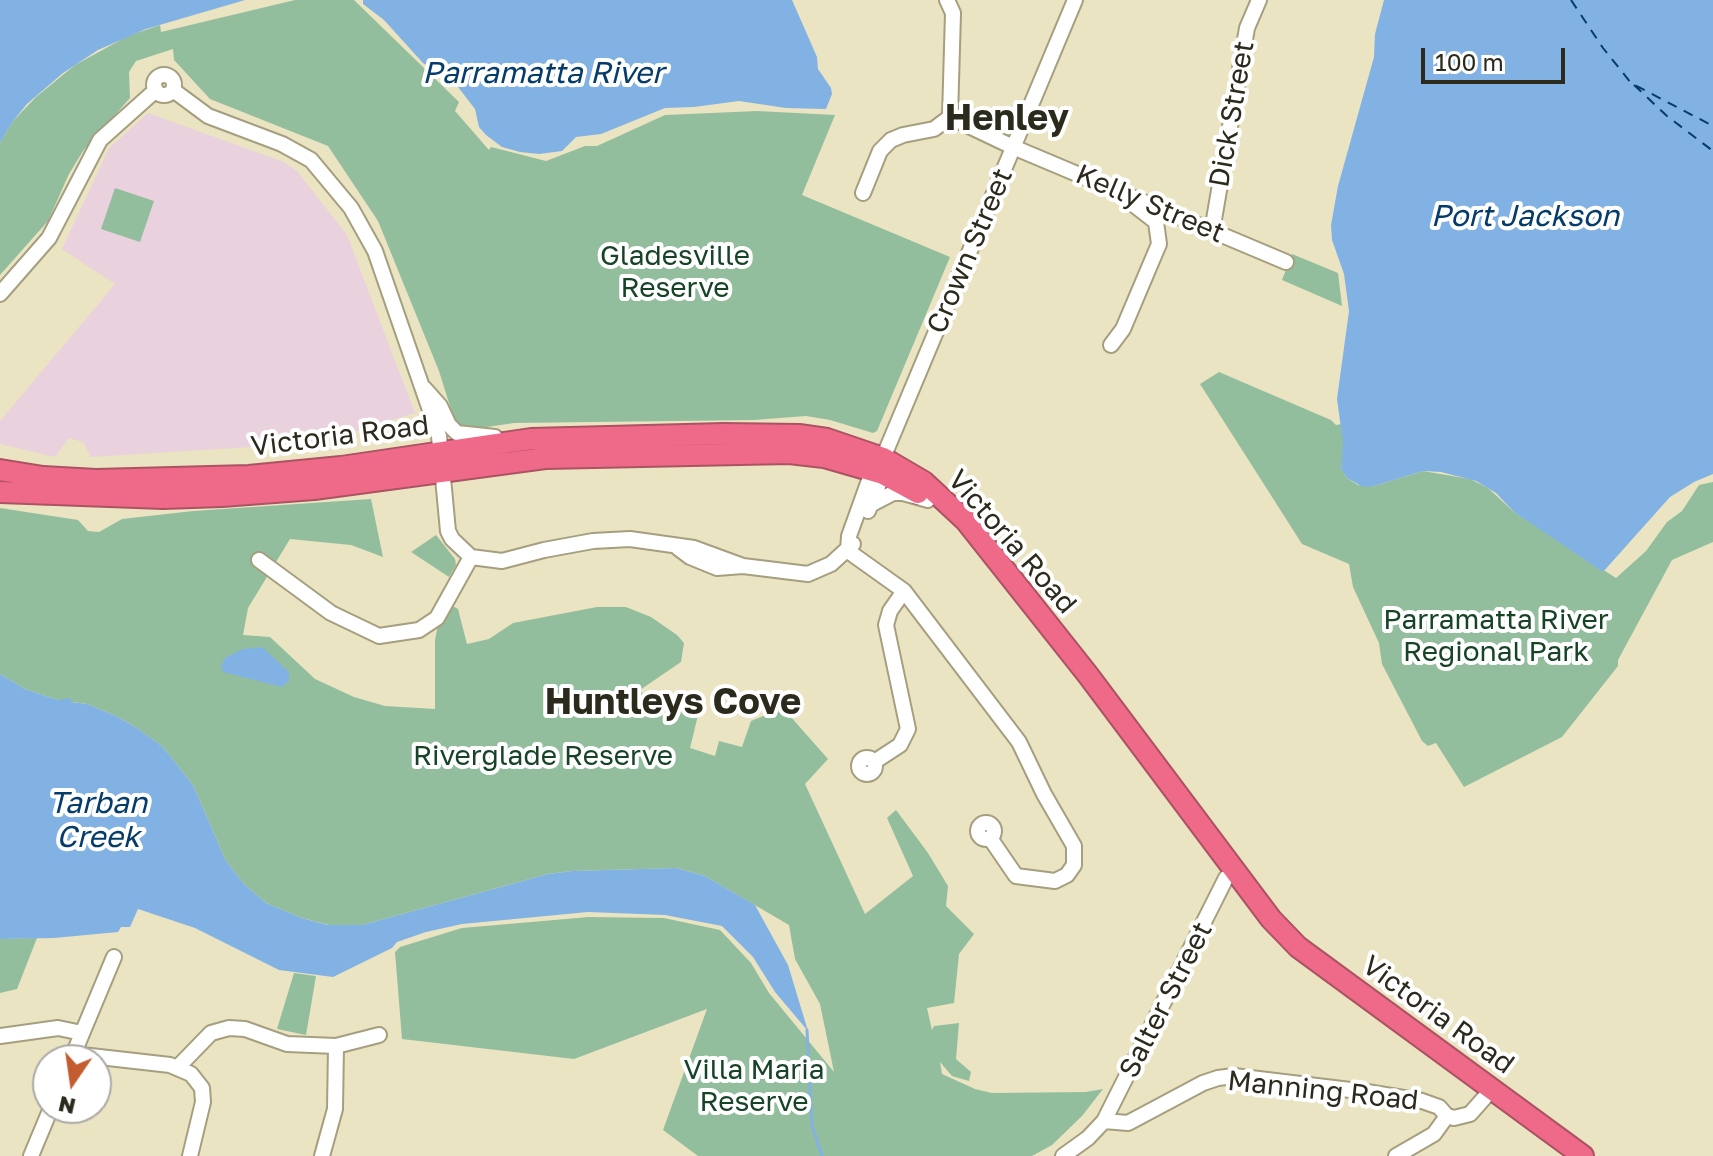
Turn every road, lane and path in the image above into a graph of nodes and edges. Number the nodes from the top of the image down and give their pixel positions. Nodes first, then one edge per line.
1 (947, 0) edge
2 (1075, 0) edge
3 (1254, 2) edge
4 (950, 117) junction
5 (1013, 147) junction
6 (1104, 185) junction
7 (863, 193) dead end
8 (1212, 231) junction
9 (1286, 262) dead end
10 (0, 294) edge
11 (1111, 345) dead end
12 (419, 382) junction
13 (531, 439) junction
14 (820, 457) junction
15 (443, 461) junction
16 (879, 468) junction
17 (0, 470) edge
18 (0, 492) edge
19 (928, 500) junction
20 (864, 508) junction
21 (848, 551) junction
22 (471, 557) junction
23 (259, 560) dead end
24 (904, 591) junction
25 (874, 762) dead end
26 (990, 838) dead end
27 (1226, 878) junction
28 (114, 957) dead end
29 (82, 1033) junction
30 (379, 1035) dead end
31 (0, 1036) edge
32 (77, 1044) edge
33 (336, 1046) junction
34 (112, 1060) edge
35 (178, 1065) junction
36 (1489, 1093) junction
37 (1447, 1116) junction
38 (1104, 1121) junction
39 (44, 1124) edge
40 (31, 1156) edge
41 (190, 1156) edge
42 (322, 1156) edge
43 (1063, 1156) edge
44 (1396, 1156) edge
45 (1566, 1156) edge
46 (1583, 1156) edge

1 - 4 street
2 - 5 street, Crown Street
3 - 8 street, Dick Street
4 - 5 street, Kelly Street
4 - 7 street
5 - 6 street, Kelly Street
5 - 16 street, Crown Street
6 - 8 street, Kelly Street
6 - 11 street
8 - 9 street, Kelly Street
10 - 12 street
12 - 13 street
12 - 15 street
13 - 15 highway, Victoria Road
13 - 16 highway, Victoria Road
14 - 15 highway, Victoria Road
14 - 16 highway, Victoria Road
14 - 20 street
15 - 17 highway, Victoria Road
15 - 18 highway, Victoria Road
15 - 22 street
16 - 19 highway, Victoria Road
16 - 20 street, Crown Street
16 - 36 highway, Victoria Road
19 - 20 street
19 - 27 highway, Victoria Road
20 - 21 street, Crown Street
21 - 22 street
21 - 24 street
22 - 23 street
24 - 25 street
24 - 26 street
27 - 36 highway, Victoria Road
27 - 38 street, Salter Street
28 - 29 street
29 - 31 street
29 - 32 street
30 - 33 street
33 - 35 street
33 - 42 street
34 - 35 street
35 - 41 street
36 - 37 street, Manning Road
36 - 45 highway, Victoria Road
36 - 46 highway, Victoria Road
37 - 38 street, Manning Road
37 - 44 street
38 - 43 street
39 - 40 street

